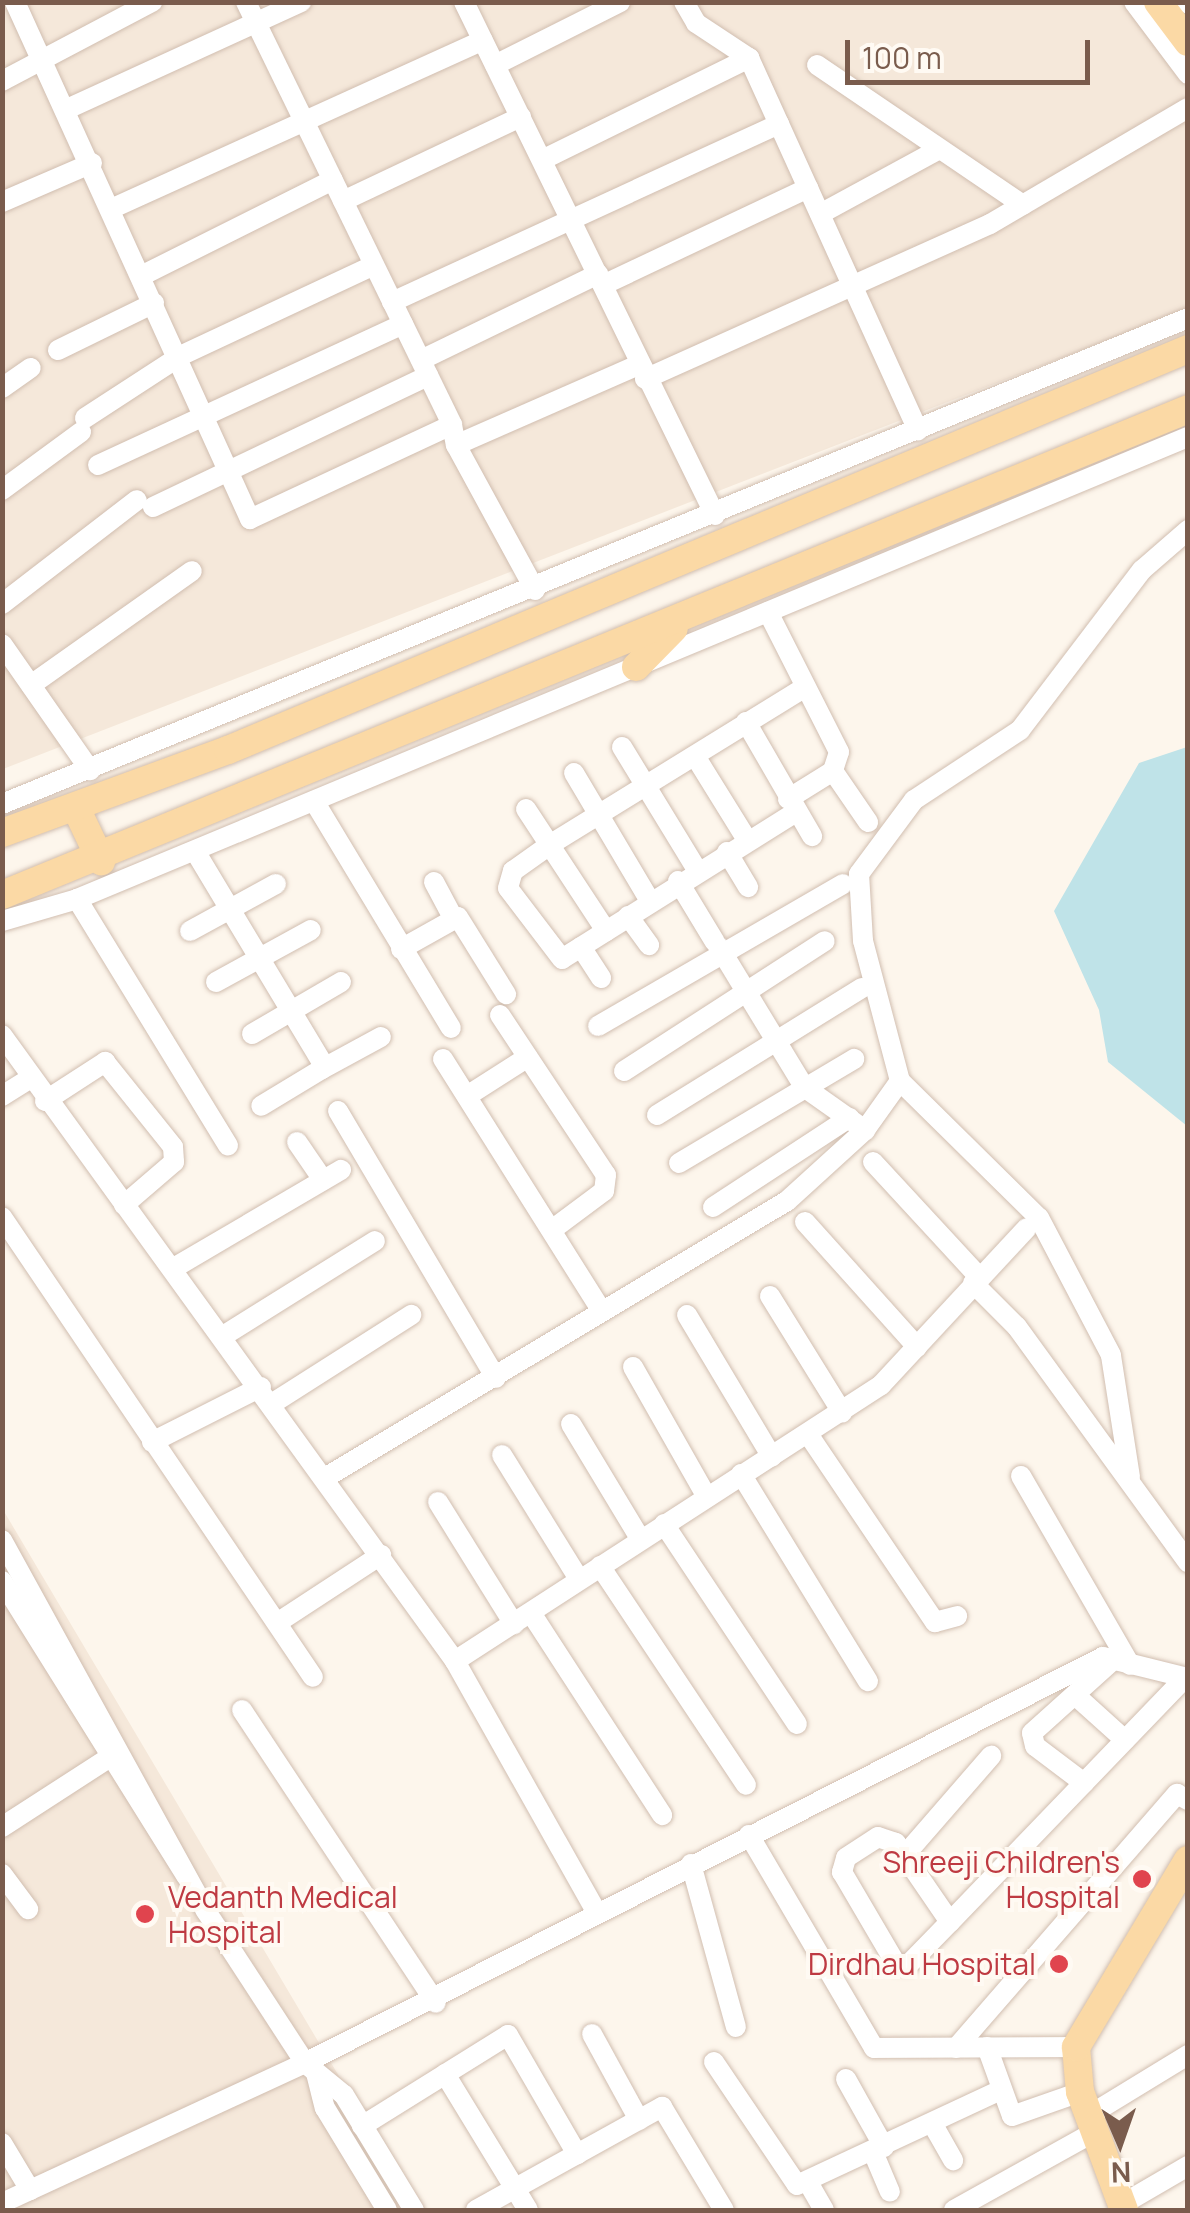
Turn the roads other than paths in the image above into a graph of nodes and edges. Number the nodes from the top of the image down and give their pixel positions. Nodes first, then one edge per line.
1 (152, 2) edge
2 (246, 2) edge
3 (301, 2) edge
4 (464, 2) edge
5 (620, 2) edge
6 (684, 2) edge
7 (1134, 2) edge
8 (1158, 2) edge
9 (1171, 2) edge
10 (15, 3) edge
11 (2, 9) edge
12 (1188, 25) edge
13 (259, 29) junction
14 (483, 40) junction
15 (1188, 42) edge
16 (749, 58) junction
17 (44, 62) junction
18 (495, 65) junction
19 (818, 65) dead end
20 (1188, 74) edge
21 (2, 81) edge
22 (1188, 108) edge
23 (65, 110) junction
24 (302, 116) junction
25 (521, 117) junction
26 (779, 124) junction
27 (938, 150) junction
28 (542, 160) junction
29 (92, 162) junction
30 (333, 180) junction
31 (808, 188) junction
32 (343, 201) junction
33 (2, 202) edge
34 (1024, 205) junction
35 (113, 208) junction
36 (820, 214) junction
37 (572, 220) junction
38 (374, 265) junction
39 (144, 274) junction
40 (600, 279) junction
41 (852, 286) junction
42 (392, 302) junction
43 (154, 303) junction
44 (1188, 318) edge
45 (403, 324) junction
46 (1188, 348) edge
47 (58, 350) dead end
48 (180, 356) junction
49 (32, 368) dead end
50 (424, 368) junction
51 (642, 372) junction
52 (2, 388) edge
53 (1188, 410) edge
54 (206, 418) junction
55 (918, 430) junction
56 (454, 435) junction
57 (1188, 437) edge
58 (98, 464) dead end
59 (228, 468) junction
60 (2, 490) edge
61 (715, 515) junction
62 (1188, 530) edge
63 (192, 572) dead end
64 (804, 582) junction
65 (534, 590) junction
66 (2, 604) edge
67 (768, 612) junction
68 (682, 619) junction
69 (2, 644) edge
70 (636, 666) junction
71 (31, 685) junction
72 (806, 687) junction
73 (746, 722) junction
74 (622, 747) dead end
75 (696, 756) junction
76 (90, 770) junction
77 (834, 771) junction
78 (574, 774) dead end
79 (648, 786) junction
80 (314, 801) junction
81 (2, 804) edge
82 (792, 806) junction
83 (76, 808) junction
84 (526, 809) dead end
85 (598, 816) junction
86 (868, 822) dead end
87 (2, 833) edge
88 (812, 836) dead end
89 (747, 840) junction
90 (552, 844) junction
91 (195, 851) junction
92 (727, 852) junction
93 (101, 861) junction
94 (697, 870) junction
95 (678, 881) junction
96 (434, 882) dead end
97 (276, 884) dead end
98 (843, 884) dead end
99 (748, 887) dead end
100 (2, 895) edge
101 (77, 899) junction
102 (650, 900) junction
103 (231, 909) junction
104 (628, 916) junction
105 (453, 917) junction
106 (2, 921) edge
107 (311, 930) dead end
108 (190, 931) dead end
109 (606, 931) junction
110 (825, 941) dead end
111 (649, 946) dead end
112 (581, 947) junction
113 (719, 948) junction
114 (401, 949) junction
115 (260, 956) junction
116 (601, 978) dead end
117 (216, 982) dead end
118 (341, 982) dead end
119 (862, 988) dead end
120 (748, 995) junction
121 (293, 1010) junction
122 (598, 1026) dead end
123 (451, 1028) dead end
124 (252, 1034) dead end
125 (2, 1035) edge
126 (382, 1037) dead end
127 (775, 1040) junction
128 (528, 1057) junction
129 (443, 1059) dead end
130 (854, 1059) dead end
131 (322, 1069) junction
132 (624, 1071) dead end
133 (29, 1079) junction
134 (900, 1081) junction
135 (804, 1088) junction
136 (2, 1096) edge
137 (467, 1096) junction
138 (45, 1101) junction
139 (261, 1106) dead end
140 (338, 1111) dead end
141 (657, 1115) dead end
142 (857, 1124) junction
143 (298, 1142) dead end
144 (228, 1145) dead end
145 (873, 1162) dead end
146 (679, 1163) dead end
147 (124, 1205) junction
148 (713, 1207) dead end
149 (2, 1217) edge
150 (806, 1222) dead end
151 (1028, 1228) dead end
152 (553, 1229) junction
153 (376, 1241) dead end
154 (172, 1270) junction
155 (976, 1280) junction
156 (770, 1296) dead end
157 (600, 1308) junction
158 (410, 1315) dead end
159 (687, 1315) dead end
160 (223, 1336) junction
161 (917, 1347) junction
162 (633, 1367) dead end
163 (496, 1378) junction
164 (267, 1395) junction
165 (842, 1412) junction
166 (572, 1424) dead end
167 (808, 1434) junction
168 (152, 1442) junction
169 (502, 1455) dead end
170 (772, 1457) junction
171 (741, 1474) junction
172 (328, 1476) junction
173 (1021, 1476) dead end
174 (1130, 1477) junction
175 (707, 1496) junction
176 (438, 1502) dead end
177 (664, 1524) junction
178 (2, 1540) edge
179 (640, 1540) junction
180 (382, 1555) junction
181 (1188, 1562) edge
182 (600, 1566) junction
183 (580, 1580) junction
184 (4, 1588) edge
185 (957, 1616) dead end
186 (522, 1618) junction
187 (280, 1622) junction
188 (454, 1661) junction
189 (1122, 1663) junction
190 (313, 1677) dead end
191 (1185, 1679) edge
192 (868, 1680) dead end
193 (1075, 1694) junction
194 (242, 1710) dead end
195 (797, 1724) dead end
196 (1125, 1740) junction
197 (991, 1756) dead end
198 (107, 1758) junction
199 (1084, 1782) junction
200 (746, 1785) dead end
201 (1188, 1800) edge
202 (662, 1815) dead end
203 (2, 1827) edge
204 (749, 1835) junction
205 (904, 1856) junction
206 (1188, 1860) edge
207 (691, 1864) junction
208 (2, 1874) edge
209 (186, 1876) junction
210 (28, 1909) dead end
211 (596, 1911) junction
212 (950, 1922) junction
213 (436, 2003) junction
214 (736, 2027) dead end
215 (592, 2034) dead end
216 (987, 2047) junction
217 (1076, 2047) junction
218 (956, 2048) junction
219 (1188, 2055) edge
220 (714, 2062) dead end
221 (310, 2068) junction
222 (445, 2074) junction
223 (846, 2079) dead end
224 (1000, 2091) junction
225 (1088, 2113) junction
226 (639, 2120) junction
227 (932, 2123) junction
228 (362, 2126) junction
229 (2, 2143) edge
230 (878, 2149) junction
231 (577, 2154) junction
232 (953, 2160) dead end
233 (1188, 2166) edge
234 (809, 2184) junction
235 (515, 2189) junction
236 (30, 2190) junction
237 (890, 2192) dead end
238 (2, 2203) edge
239 (1122, 2208) edge
240 (387, 2210) edge
241 (414, 2210) edge
242 (476, 2210) edge
243 (528, 2210) edge
244 (724, 2210) edge
245 (824, 2210) edge
246 (954, 2210) edge

1 - 17 street
2 - 13 street
3 - 13 street
4 - 14 street
5 - 18 street
6 - 16 street
7 - 20 street
8 - 15 main road
9 - 12 main road
10 - 11 street
10 - 17 street
13 - 23 street
13 - 24 street
14 - 18 street
14 - 24 street
16 - 26 street
16 - 28 street
17 - 21 street
17 - 23 street
18 - 25 street
19 - 27 street
22 - 34 street
23 - 29 street
24 - 30 street
24 - 35 street
25 - 28 street
25 - 32 street
26 - 31 street
26 - 37 street
27 - 34 street
27 - 36 street
28 - 37 street
29 - 33 street
29 - 35 street
30 - 32 street
30 - 39 street
31 - 36 street
31 - 40 street
32 - 38 street
34 - 41 street
35 - 39 street
36 - 41 street
37 - 40 street
37 - 42 street
38 - 42 street
38 - 48 street
39 - 43 street
40 - 50 street
40 - 51 street
41 - 51 street
41 - 55 street
42 - 45 street
43 - 47 street
43 - 48 street
44 - 55 street
45 - 50 street
45 - 54 street
46 - 83 main road
48 - 54 street
48 - 60 street
49 - 52 street
50 - 56 street
50 - 59 street
51 - 56 street
51 - 61 street
53 - 64 main road
54 - 58 street
54 - 59 street
55 - 61 street
56 - 59 street
56 - 65 street
57 - 64 street
59 - 66 street
61 - 65 street
62 - 134 street
63 - 71 street
64 - 67 street
64 - 68 main road
65 - 76 street
67 - 70 street
67 - 72 street
68 - 70 main road
68 - 93 main road
69 - 71 street
70 - 80 street
71 - 76 street
72 - 73 street
72 - 77 street
73 - 75 street
73 - 82 street
74 - 79 street
75 - 79 street
75 - 89 street
76 - 81 street
77 - 82 street
77 - 86 street
78 - 85 street
79 - 85 street
79 - 94 street
80 - 91 street
80 - 114 street
82 - 88 street
82 - 89 street
83 - 87 main road
83 - 93 main road
84 - 90 street
85 - 90 street
85 - 102 street
89 - 92 street
90 - 109 street
90 - 112 street
91 - 101 street
91 - 103 street
92 - 94 street
92 - 99 street
93 - 100 main road
94 - 95 street
95 - 102 street
95 - 113 street
96 - 105 street
97 - 103 street
98 - 113 street
101 - 106 street
101 - 144 street
102 - 104 street
103 - 108 street
103 - 115 street
104 - 109 street
104 - 111 street
105 - 114 street
105 - 128 street
107 - 115 street
109 - 112 street
110 - 120 street
112 - 116 street
113 - 120 street
113 - 122 street
114 - 123 street
115 - 117 street
115 - 121 street
118 - 121 street
119 - 127 street
120 - 127 street
120 - 132 street
121 - 124 street
121 - 131 street
125 - 133 street
126 - 131 street
127 - 135 street
127 - 141 street
128 - 137 street
128 - 152 street
129 - 137 street
130 - 135 street
131 - 139 street
133 - 136 street
133 - 138 street
134 - 142 street
134 - 174 street
135 - 142 street
135 - 146 street
137 - 152 street
138 - 147 street
138 - 147 street
140 - 163 street
142 - 148 street
142 - 157 street
143 - 154 street
145 - 155 street
147 - 154 street
149 - 168 street
150 - 161 street
151 - 155 street
152 - 157 street
153 - 160 street
154 - 160 street
155 - 161 street
155 - 174 street
156 - 165 street
157 - 163 street
158 - 164 street
159 - 170 street
160 - 164 street
161 - 165 street
162 - 175 street
163 - 172 street
164 - 168 street
164 - 172 street
165 - 167 street
166 - 179 street
167 - 170 street
167 - 185 street
168 - 187 street
169 - 183 street
170 - 171 street
171 - 175 street
171 - 192 street
172 - 180 street
173 - 189 street
174 - 181 street
175 - 177 street
176 - 186 street
177 - 179 street
177 - 195 street
178 - 209 street
179 - 182 street
180 - 187 street
180 - 188 street
182 - 183 street
182 - 200 street
183 - 186 street
184 - 198 street
186 - 188 street
186 - 202 street
187 - 190 street
188 - 211 street
189 - 191 street
189 - 193 street
189 - 204 street
191 - 196 street
193 - 196 street
193 - 199 street
194 - 213 street
196 - 199 street
197 - 205 street
198 - 203 street
198 - 209 street
199 - 212 street
201 - 218 street
204 - 207 street
204 - 218 street
205 - 212 street
205 - 212 street
206 - 217 main road
207 - 211 street
207 - 214 street
208 - 210 street
209 - 221 street
211 - 213 street
213 - 221 street
215 - 226 street
216 - 217 street
216 - 218 street
216 - 224 street
217 - 225 main road
219 - 225 street
220 - 234 street
221 - 228 street
221 - 236 street
221 - 240 street
222 - 228 street
222 - 231 street
222 - 235 street
223 - 230 street
224 - 225 street
224 - 227 street
225 - 239 main road
225 - 246 street
226 - 231 street
226 - 244 street
227 - 230 street
227 - 232 street
228 - 241 street
229 - 236 street
230 - 234 street
230 - 237 street
231 - 235 street
233 - 239 street
234 - 245 street
235 - 242 street
235 - 243 street
236 - 238 street

